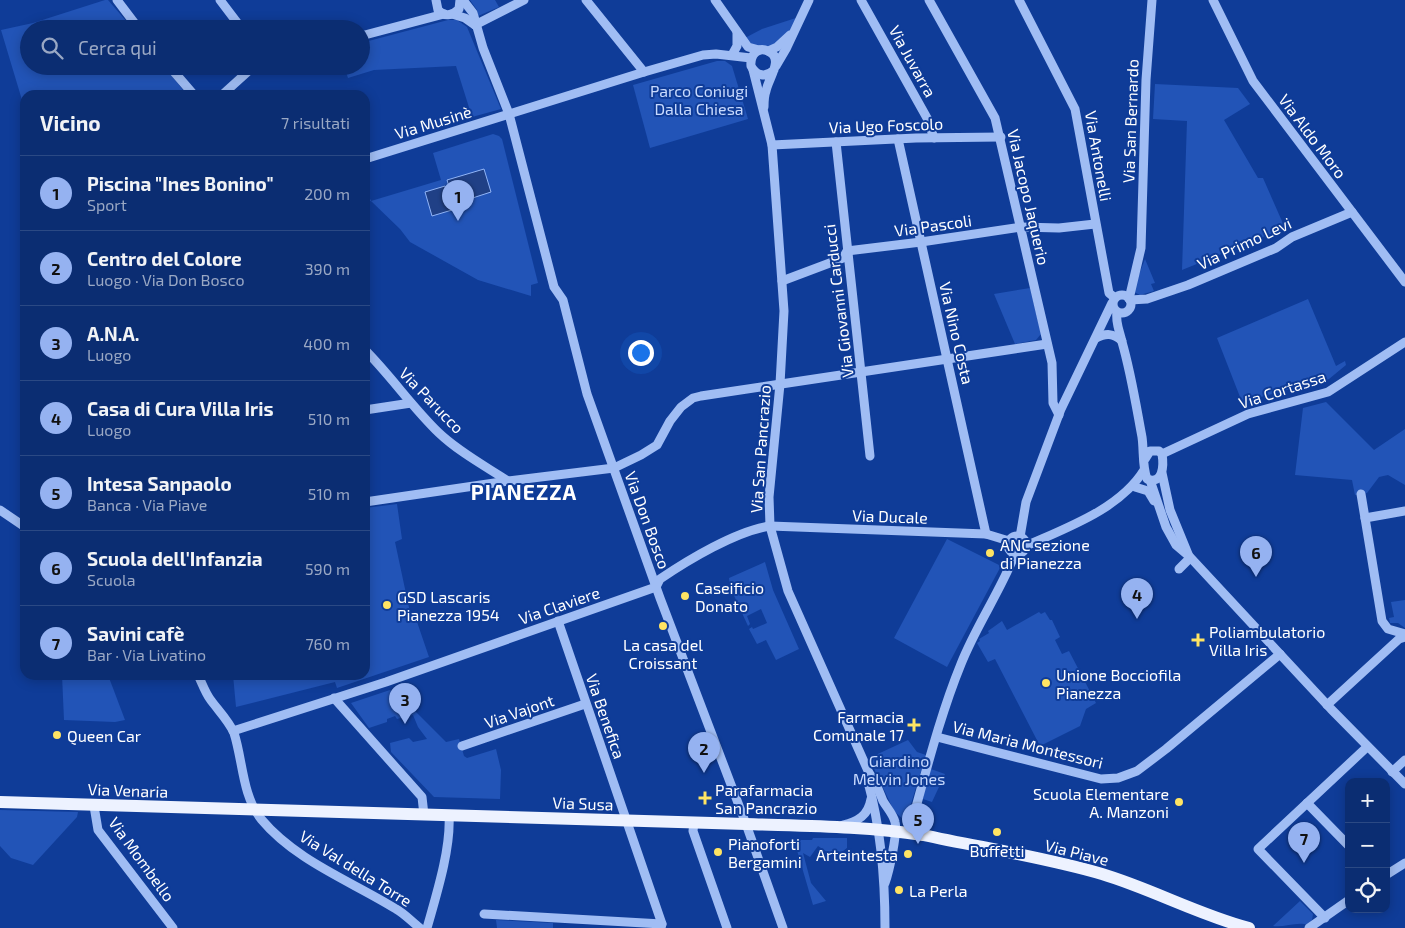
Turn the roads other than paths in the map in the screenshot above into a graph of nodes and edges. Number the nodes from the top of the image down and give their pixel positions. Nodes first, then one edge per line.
1 (117, 0) edge
2 (220, 0) edge
3 (462, 0) edge
4 (524, 0) edge
5 (586, 0) edge
6 (715, 0) edge
7 (809, 0) edge
8 (862, 0) edge
9 (929, 0) edge
10 (1019, 0) edge
11 (1152, 0) edge
12 (1213, 0) edge
13 (436, 2) edge
14 (448, 14) junction
15 (133, 20) edge
16 (235, 20) edge
17 (475, 25) junction
18 (736, 30) junction
19 (794, 32) junction
20 (370, 34) edge
21 (729, 55) junction
22 (756, 58) junction
23 (774, 68) junction
24 (644, 72) junction
25 (177, 75) edge
26 (244, 75) edge
27 (190, 90) edge
28 (228, 90) edge
29 (764, 110) junction
30 (509, 114) junction
31 (1000, 137) junction
32 (934, 138) junction
33 (898, 139) junction
34 (836, 142) junction
35 (772, 145) junction
36 (370, 157) edge
37 (1352, 212) junction
38 (1096, 224) junction
39 (1021, 227) junction
40 (921, 242) junction
41 (847, 251) junction
42 (1134, 272) junction
43 (782, 281) junction
44 (1405, 282) edge
45 (1129, 299) junction
46 (1147, 299) junction
47 (1119, 306) junction
48 (1098, 334) junction
49 (1122, 341) junction
50 (1405, 342) edge
51 (1048, 344) junction
52 (370, 355) edge
53 (948, 359) junction
54 (862, 373) junction
55 (780, 384) junction
56 (411, 404) junction
57 (370, 409) edge
58 (1059, 415) junction
59 (1142, 437) junction
60 (1161, 453) junction
61 (870, 456) dead end
62 (1145, 459) junction
63 (614, 468) junction
64 (1162, 473) junction
65 (1147, 476) junction
66 (508, 481) junction
67 (1131, 489) junction
68 (1362, 494) dead end
69 (370, 501) edge
70 (0, 510) edge
71 (1405, 511) edge
72 (1161, 513) junction
73 (1365, 518) junction
74 (20, 524) edge
75 (770, 526) junction
76 (986, 534) junction
77 (1020, 536) junction
78 (1009, 541) junction
79 (1026, 546) junction
80 (1014, 554) junction
81 (1189, 557) junction
82 (1179, 569) dead end
83 (656, 586) junction
84 (558, 622) junction
85 (1405, 636) edge
86 (1280, 654) junction
87 (200, 680) edge
88 (334, 698) junction
89 (585, 704) junction
90 (1327, 705) junction
91 (233, 731) junction
92 (937, 737) junction
93 (462, 746) dead end
94 (1367, 747) junction
95 (1405, 760) edge
96 (1392, 772) junction
97 (869, 773) junction
98 (1405, 784) edge
99 (872, 794) junction
100 (0, 802) edge
101 (1307, 803) junction
102 (94, 806) junction
103 (886, 806) junction
104 (255, 810) junction
105 (424, 815) junction
106 (448, 816) junction
107 (625, 821) junction
108 (694, 822) junction
109 (746, 824) junction
110 (834, 827) junction
111 (878, 829) junction
112 (903, 831) junction
113 (1345, 842) edge
114 (1405, 863) edge
115 (1390, 872) edge
116 (885, 883) junction
117 (1345, 903) edge
118 (484, 914) dead end
119 (1325, 918) junction
120 (593, 924) edge
121 (662, 926) edge
122 (1234, 926) edge
123 (173, 928) edge
124 (420, 928) edge
125 (427, 928) edge
126 (727, 928) edge
127 (783, 928) edge
128 (885, 928) edge
129 (1249, 928) edge
130 (1309, 928) edge
131 (1317, 928) edge

1 - 15 street
2 - 16 street
3 - 14 street
3 - 17 street
4 - 17 street
5 - 24 street
6 - 18 street
7 - 19 street, Via San Pancrazio
8 - 32 street, Via Juvarra
9 - 31 street, Via Jacopo Jaquerio
10 - 38 street, Via Antonelli
11 - 42 street, Via San Bernardo
12 - 37 street, Via Aldo Moro
13 - 14 street
14 - 17 street
14 - 20 street
17 - 30 street
18 - 21 street
18 - 22 street
19 - 22 street
19 - 23 street, Via San Pancrazio
21 - 22 street, Via Musinè
21 - 24 street, Via Musinè
22 - 23 street
22 - 23 street
22 - 29 street, Via San Pancrazio
23 - 29 street, Via San Pancrazio
24 - 30 street, Via Musinè
25 - 27 street
26 - 28 street
29 - 35 street, Via San Pancrazio
30 - 36 street, Via Musinè
30 - 63 street, Via Don Bosco
31 - 32 street, Via Ugo Foscolo
31 - 39 street, Via Jacopo Jaquerio
32 - 33 street, Via Ugo Foscolo
33 - 34 street, Via Ugo Foscolo
33 - 40 street, Via Nino Costa
34 - 35 street, Via Ugo Foscolo
34 - 41 street, Via Giovanni Carducci
35 - 43 street, Via San Pancrazio
37 - 44 street, Via Aldo Moro
37 - 46 street, Via Primo Levi
38 - 39 street, Via Pascoli
38 - 47 street, Via Antonelli
39 - 40 street, Via Pascoli
39 - 51 street, Via Jacopo Jaquerio
40 - 41 street, Via Pascoli
40 - 53 street, Via Nino Costa
41 - 43 street, Via Pascoli
41 - 54 street, Via Giovanni Carducci
42 - 45 street, Via San Bernardo
42 - 47 street, Via San Bernardo
43 - 55 street, Via San Pancrazio
45 - 46 street, Via Primo Levi
45 - 47 street, Via San Bernardo
46 - 47 street, Via Primo Levi
47 - 48 street
47 - 49 street
48 - 49 street
48 - 58 street
49 - 59 street
50 - 60 street, Via Cortassa
51 - 53 street
51 - 58 street, Via Jacopo Jaquerio
52 - 56 street, Via Parucco
53 - 54 street
53 - 76 street, Via Nino Costa
54 - 55 street
54 - 61 street, Via Giovanni Carducci
55 - 63 street
55 - 75 street, Via San Pancrazio
56 - 57 street
56 - 66 street, Via Parucco
58 - 77 street
59 - 60 street
59 - 62 street
60 - 62 street, Via Cortassa
60 - 64 street
62 - 65 street
63 - 66 street
63 - 83 street, Via Don Bosco
64 - 65 street
64 - 81 street
65 - 67 street
65 - 72 street
66 - 69 street
67 - 72 street
67 - 79 street
68 - 73 street
70 - 74 street
71 - 73 street
72 - 81 street
73 - 85 street
75 - 76 street, Via Ducale
75 - 83 street, Via Claviere
75 - 97 street, Via San Pancrazio
76 - 78 street, Via Ducale
77 - 78 street
77 - 79 street
78 - 80 street
79 - 80 street
80 - 92 street
81 - 82 street
81 - 86 street
83 - 84 street, Via Claviere
83 - 109 street, Via Don Bosco
84 - 88 street, Via Claviere
84 - 89 street, Via Benefica
85 - 90 street
86 - 90 street
86 - 92 street, Via Maria Montessori
87 - 91 street, Via Val della Torre
88 - 91 street, Via Claviere
88 - 105 street
89 - 93 street, Via Vajont
89 - 107 street, Via Benefica
90 - 94 street
91 - 104 street, Via Val della Torre
92 - 112 street
94 - 96 street
94 - 101 street
95 - 96 street
96 - 98 street
97 - 99 street
97 - 103 street
99 - 110 street
99 - 111 street
100 - 102 main road, Via Venaria
101 - 113 street
101 - 119 street
102 - 104 main road, Via Venaria
102 - 123 street, Via Mombello
103 - 111 street
103 - 112 street
104 - 105 main road, Via Susa
104 - 124 street, Via Val della Torre
105 - 106 main road, Via Susa
106 - 107 main road, Via Susa
106 - 125 street
107 - 108 main road, Via Susa
107 - 121 street, Via Benefica
108 - 109 main road, Via Susa
108 - 126 street
109 - 110 main road, Via Susa
109 - 127 street, Via Don Bosco
110 - 111 main road, Via Susa
111 - 112 main road, Via Susa
111 - 116 street
112 - 116 street
112 - 122 main road, Via Piave
114 - 115 street
116 - 128 street
117 - 119 street
118 - 120 street
119 - 130 street
119 - 131 street
120 - 121 street
122 - 129 main road, Via Piave

